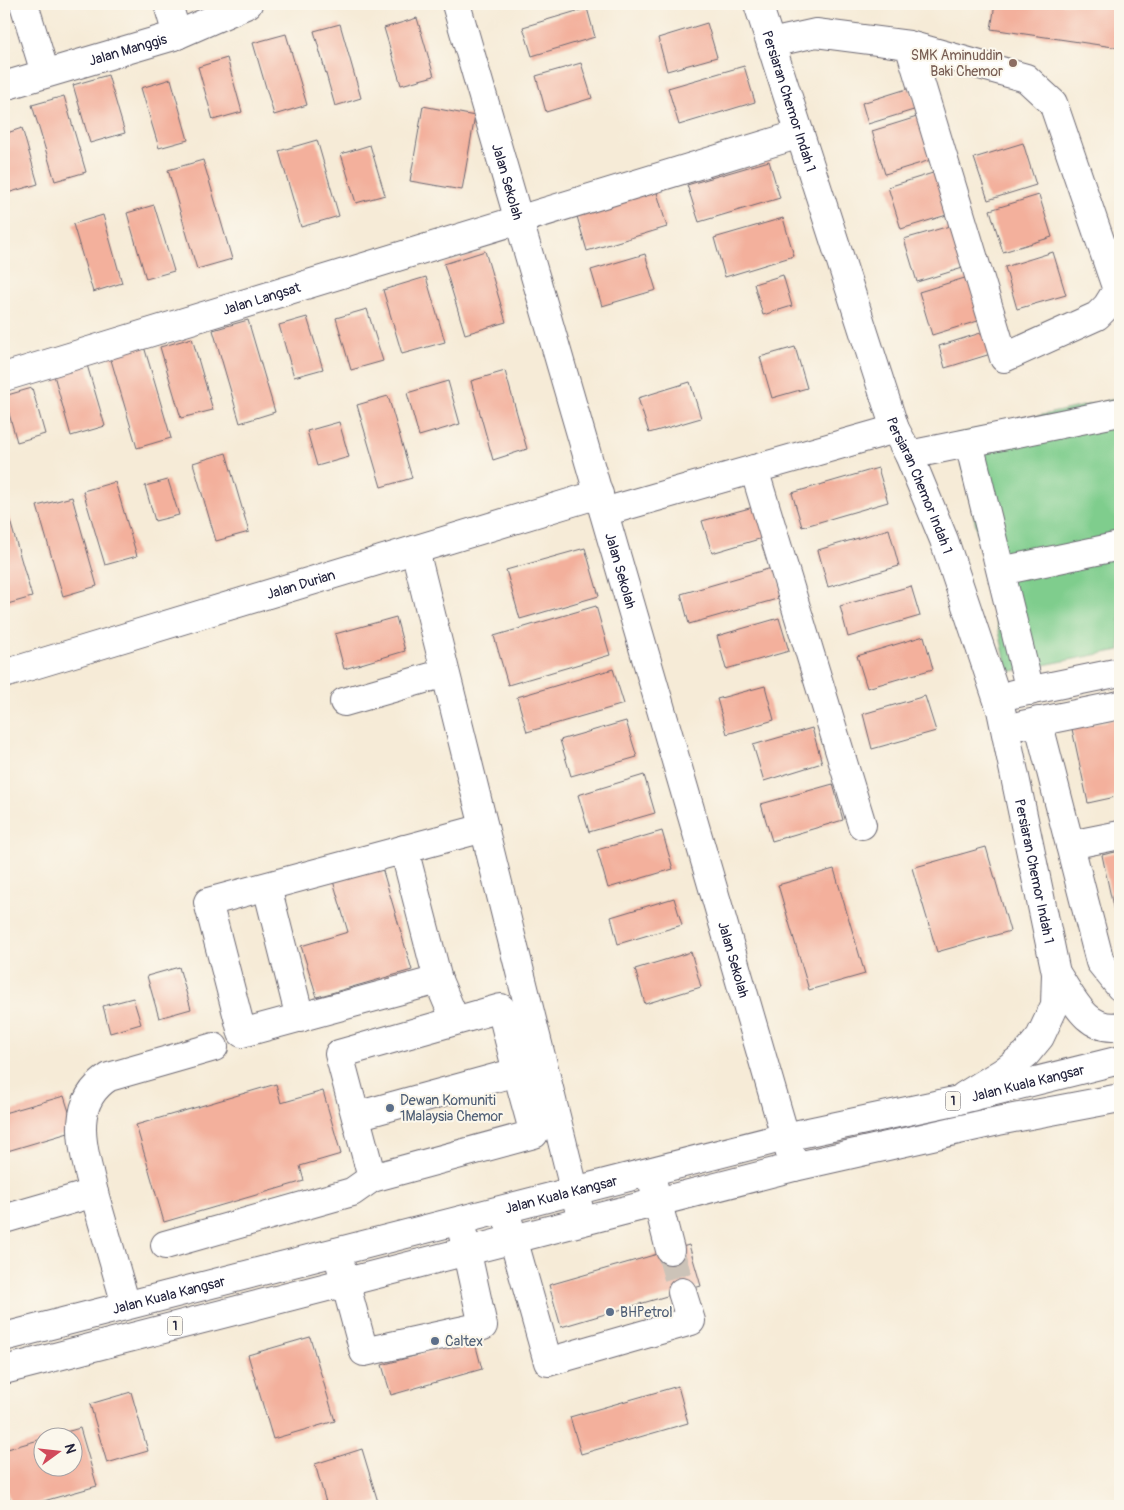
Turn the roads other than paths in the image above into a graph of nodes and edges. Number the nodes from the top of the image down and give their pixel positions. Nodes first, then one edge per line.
1 (24, 4) edge
2 (168, 4) edge
3 (248, 4) edge
4 (456, 4) edge
5 (758, 4) edge
6 (177, 34) junction
7 (771, 42) junction
8 (909, 45) junction
9 (45, 73) junction
10 (4, 86) edge
11 (800, 134) junction
12 (519, 220) junction
13 (4, 377) edge
14 (1120, 412) edge
15 (895, 429) junction
16 (969, 443) junction
17 (909, 455) junction
18 (754, 469) junction
19 (601, 503) junction
20 (1120, 546) edge
21 (415, 550) junction
22 (1001, 571) junction
23 (1120, 672) edge
24 (445, 673) junction
25 (4, 674) edge
26 (1030, 690) junction
27 (997, 698) junction
28 (344, 702) dead end
29 (1120, 705) edge
30 (1038, 721) junction
31 (1005, 728) junction
32 (862, 825) dead end
33 (484, 828) junction
34 (1120, 835) edge
35 (1070, 845) junction
36 (404, 849) junction
37 (266, 887) junction
38 (1100, 962) junction
39 (1056, 973) junction
40 (438, 980) junction
41 (1120, 987) edge
42 (300, 1018) junction
43 (455, 1020) junction
44 (1120, 1026) edge
45 (214, 1047) dead end
46 (1120, 1060) edge
47 (543, 1064) junction
48 (518, 1072) junction
49 (1120, 1098) edge
50 (959, 1100) junction
51 (356, 1116) junction
52 (785, 1137) junction
53 (794, 1167) junction
54 (650, 1172) junction
55 (372, 1178) junction
56 (576, 1192) junction
57 (94, 1193) junction
58 (657, 1202) junction
59 (504, 1210) junction
60 (4, 1219) edge
61 (460, 1221) junction
62 (582, 1222) junction
63 (512, 1239) junction
64 (165, 1245) dead end
65 (670, 1250) tunnel mouth
66 (467, 1251) junction
67 (337, 1252) junction
68 (345, 1282) junction
69 (682, 1292) tunnel mouth
70 (126, 1306) junction
71 (4, 1336) edge
72 (4, 1370) edge

1 - 9 main road
2 - 6 main road
3 - 6 main road, Jalan Manggis
4 - 12 main road, Jalan Sekolah
5 - 7 main road, Persiaran Chemor Indah 1
6 - 9 main road, Jalan Manggis
7 - 8 main road
7 - 11 main road, Persiaran Chemor Indah 1
8 - 8 main road
9 - 10 main road, Jalan Manggis
11 - 12 main road, Jalan Langsat
11 - 15 main road, Persiaran Chemor Indah 1
12 - 13 main road, Jalan Langsat
12 - 19 main road, Jalan Sekolah
14 - 16 main road
15 - 17 main road, Persiaran Chemor Indah 1
15 - 18 main road, Jalan Durian
16 - 17 main road
16 - 22 main road
17 - 27 main road, Persiaran Chemor Indah 1
18 - 19 main road, Jalan Durian
18 - 32 main road
19 - 21 main road, Jalan Durian
19 - 52 main road, Jalan Sekolah
20 - 22 main road
21 - 24 main road
21 - 25 main road, Jalan Durian
22 - 26 main road
23 - 26 main road
24 - 28 main road
24 - 33 main road
26 - 27 main road
27 - 31 main road, Persiaran Chemor Indah 1
29 - 30 main road
30 - 31 main road
30 - 35 main road
31 - 39 main road, Persiaran Chemor Indah 1
33 - 36 main road
33 - 47 main road
34 - 35 main road
35 - 38 main road
36 - 37 main road
36 - 40 main road
37 - 42 main road
37 - 42 main road
38 - 39 main road
38 - 41 main road
39 - 44 main road
39 - 50 main road
40 - 42 main road
40 - 43 main road
43 - 48 main road
43 - 51 main road
45 - 57 main road
46 - 50 main road, Jalan Kuala Kangsar / 1
47 - 48 main road
47 - 56 main road
48 - 51 main road
48 - 55 main road
49 - 53 main road, 1
50 - 52 main road, Jalan Kuala Kangsar / 1
51 - 55 main road
52 - 53 main road, Jalan Sekolah
52 - 54 main road, Jalan Kuala Kangsar / 1
53 - 58 main road, 1
54 - 56 main road, Jalan Kuala Kangsar / 1
54 - 58 main road
55 - 64 main road
56 - 59 main road, Jalan Kuala Kangsar / 1
56 - 62 main road
57 - 60 main road
57 - 70 main road
58 - 62 main road, 1
58 - 65 main road
59 - 61 main road, Jalan Kuala Kangsar / 1
59 - 63 main road
61 - 66 main road
61 - 67 main road, Jalan Kuala Kangsar / 1
62 - 63 main road, 1
63 - 66 main road, 1
63 - 69 main road
66 - 68 main road, 1
66 - 68 main road
67 - 68 main road
67 - 70 main road, Jalan Kuala Kangsar / 1
68 - 72 main road, 1
70 - 71 main road, Jalan Kuala Kangsar / 1

